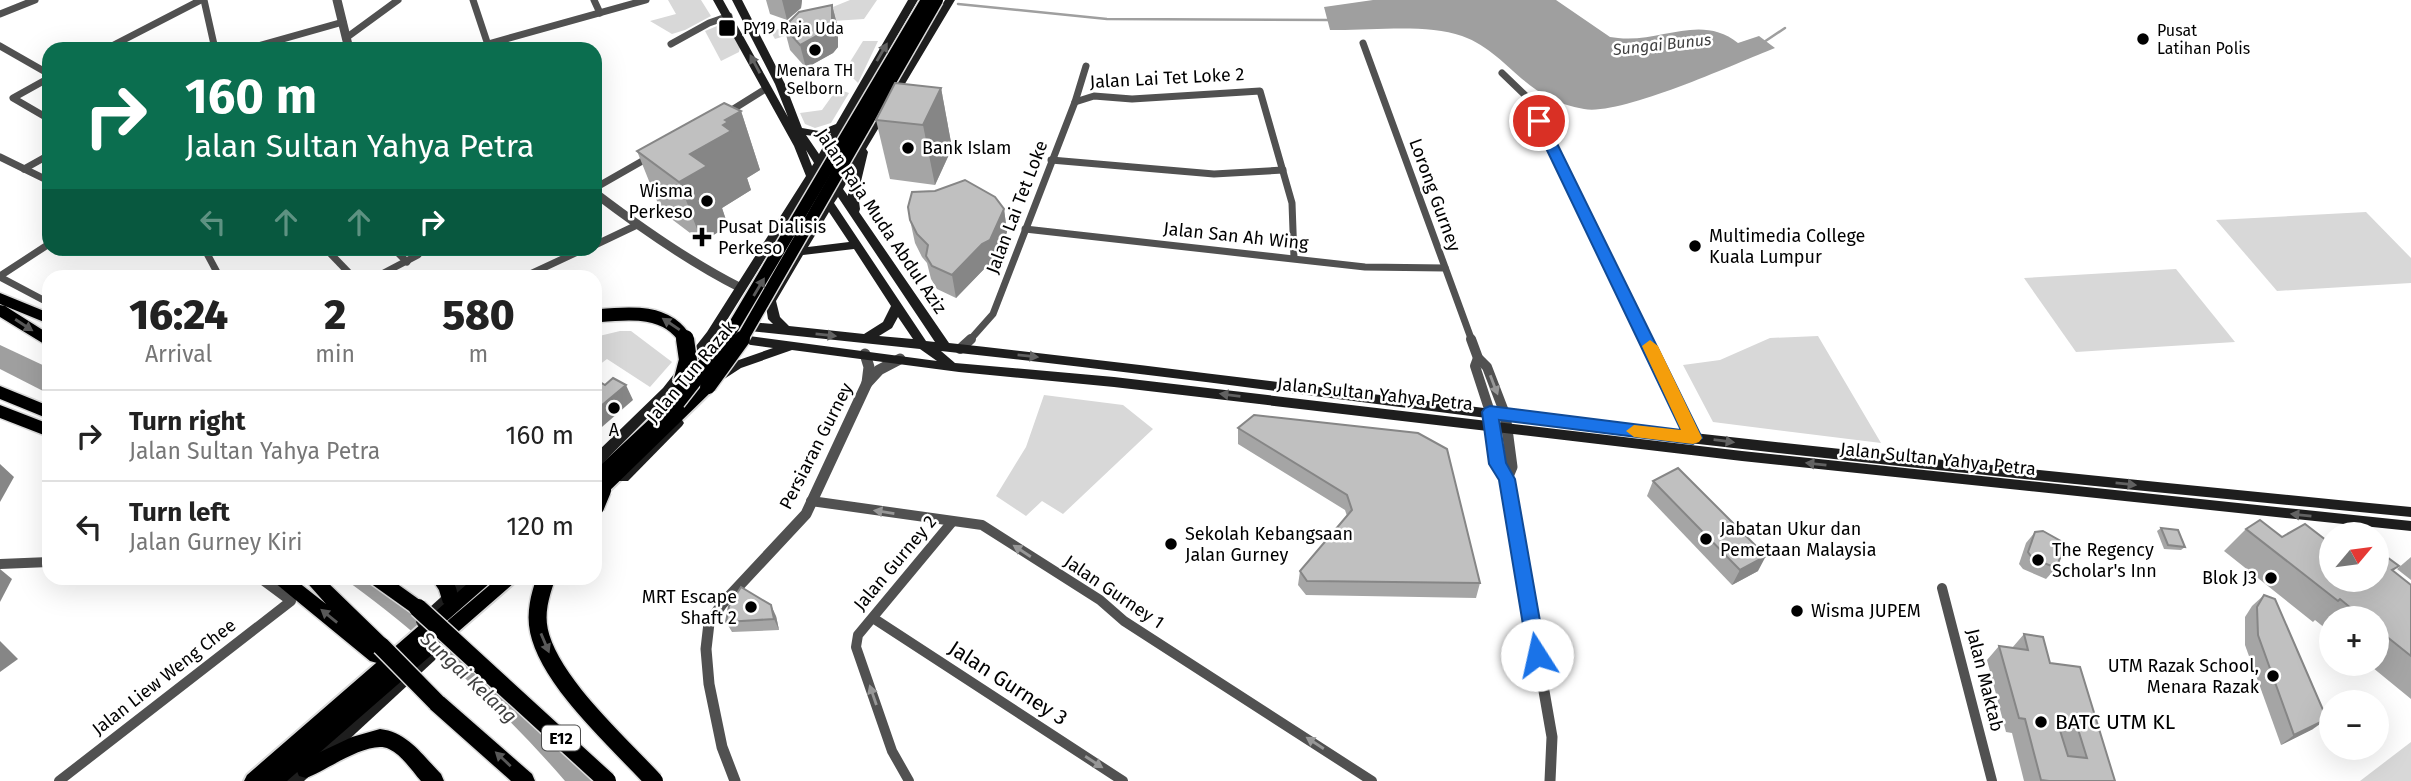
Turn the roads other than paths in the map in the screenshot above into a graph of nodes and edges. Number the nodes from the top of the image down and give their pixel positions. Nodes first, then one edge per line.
1 (36, 0) edge
2 (203, 0) edge
3 (337, 0) edge
4 (398, 0) edge
5 (473, 0) edge
6 (594, 0) edge
7 (646, 0) edge
8 (718, 0) edge
9 (737, 0) edge
10 (913, 0) edge
11 (927, 0) edge
12 (937, 0) edge
13 (950, 0) edge
14 (600, 13) junction
15 (0, 14) edge
16 (729, 16) junction
17 (343, 22) junction
18 (346, 38) junction
19 (120, 42) edge
20 (213, 42) edge
21 (272, 42) edge
22 (347, 42) edge
23 (487, 42) edge
24 (505, 42) edge
25 (1363, 43) dead end
26 (671, 44) dead end
27 (0, 47) edge
28 (1086, 66) dead end
29 (42, 72) edge
30 (1502, 73) dead end
31 (42, 80) edge
32 (865, 81) junction
33 (780, 84) junction
34 (767, 88) junction
35 (895, 90) junction
36 (774, 99) junction
37 (747, 102) junction
38 (1075, 102) junction
39 (42, 115) edge
40 (721, 116) edge
41 (841, 125) junction
42 (798, 131) junction
43 (869, 135) junction
44 (662, 150) edge
45 (0, 157) edge
46 (42, 159) edge
47 (1051, 160) junction
48 (819, 163) junction
49 (24, 169) junction
50 (1283, 170) junction
51 (811, 177) junction
52 (42, 178) edge
53 (602, 187) edge
54 (836, 187) junction
55 (602, 197) edge
56 (828, 203) junction
57 (857, 214) junction
58 (637, 225) junction
59 (1025, 229) junction
60 (602, 241) edge
61 (857, 245) junction
62 (42, 249) edge
63 (800, 252) junction
64 (333, 256) edge
65 (401, 256) edge
66 (418, 256) dead end
67 (569, 256) edge
68 (1294, 258) junction
69 (407, 262) junction
70 (1445, 268) junction
71 (346, 270) edge
72 (390, 270) edge
73 (539, 270) edge
74 (0, 276) edge
75 (741, 288) junction
76 (0, 298) edge
77 (42, 299) edge
78 (771, 301) junction
79 (897, 306) junction
80 (0, 310) edge
81 (602, 315) edge
82 (42, 316) edge
83 (719, 323) junction
84 (755, 327) junction
85 (787, 331) junction
86 (711, 335) junction
87 (42, 337) edge
88 (864, 339) junction
89 (747, 340) junction
90 (922, 344) junction
91 (797, 345) junction
92 (945, 347) junction
93 (960, 349) junction
94 (865, 354) junction
95 (1478, 358) junction
96 (900, 359) junction
97 (958, 368) junction
98 (719, 378) junction
99 (867, 383) junction
100 (0, 392) edge
101 (677, 402) junction
102 (42, 410) edge
103 (3, 413) edge
104 (1491, 419) junction
105 (1506, 421) junction
106 (42, 429) edge
107 (1693, 438) junction
108 (602, 455) edge
109 (1906, 468) junction
110 (1507, 479) junction
111 (602, 488) edge
112 (602, 489) edge
113 (602, 490) edge
114 (811, 501) junction
115 (2411, 506) edge
116 (2411, 512) edge
117 (2369, 515) junction
118 (952, 522) junction
119 (2411, 526) edge
120 (2411, 532) edge
121 (42, 562) edge
122 (0, 564) edge
123 (269, 585) edge
124 (290, 585) edge
125 (320, 585) edge
126 (386, 585) edge
127 (400, 585) edge
128 (445, 585) edge
129 (463, 585) edge
130 (476, 585) edge
131 (500, 585) edge
132 (506, 585) edge
133 (543, 585) edge
134 (1942, 588) dead end
135 (449, 598) junction
136 (418, 608) junction
137 (873, 618) junction
138 (437, 703) junction
139 (299, 775) edge
140 (59, 781) edge
141 (245, 781) edge
142 (253, 781) edge
143 (274, 781) edge
144 (433, 781) edge
145 (525, 781) edge
146 (607, 781) edge
147 (654, 781) edge
148 (735, 781) edge
149 (909, 781) edge
150 (1123, 781) edge
151 (1371, 781) edge
152 (1550, 781) edge
153 (1992, 781) edge

1 - 15 street
2 - 19 street
2 - 20 street
3 - 17 street
4 - 18 street
5 - 23 street
6 - 14 street
7 - 14 street
8 - 16 main road, Jalan Raja Muda Abdul Aziz
9 - 33 main road, Jalan Raja Muda Abdul Aziz
32 -> 10 main road, Jalan Tun Razak
101 -> 11 main road, Jalan Tun Razak, bridge
12 - 112 main road, Jalan Tun Razak, bridge
13 - 35 main road, Jalan Tun Razak
14 - 24 street
16 - 26 street
34 -> 16 main road, Jalan Raja Muda Abdul Aziz
17 - 18 street
17 - 21 street
18 - 22 street
25 - 70 street, Lorong Gurney
27 - 29 street
28 - 38 street, Jalan Lai Tet Loke
30 - 107 street
31 - 39 street
32 - 35 main road
32 - 41 main road, Jalan Tun Razak
33 - 34 main road
33 - 42 main road, Jalan Raja Muda Abdul Aziz
34 - 36 main road, Jalan Raja Muda Abdul Aziz
34 - 37 street
35 - 43 main road, Jalan Tun Razak
36 - 37 street
36 - 51 main road, Jalan Raja Muda Abdul Aziz
37 - 40 street
38 - 47 street, Jalan Lai Tet Loke
38 - 50 street, Jalan Lai Tet Loke 2
41 - 42 main road
41 - 48 main road, Jalan Tun Razak
42 - 48 main road, Jalan Raja Muda Abdul Aziz
43 - 54 main road, Jalan Tun Razak
43 - 57 main road
44 - 53 street
45 - 49 street
46 - 49 street
47 - 50 street
47 - 59 street, Jalan Lai Tet Loke
48 - 51 main road, Jalan Tun Razak
48 - 54 main road, Jalan Raja Muda Abdul Aziz
49 - 52 street
50 - 68 street
51 - 56 main road, Jalan Raja Muda Abdul Aziz
51 - 75 main road, Jalan Tun Razak
54 - 56 main road, Jalan Tun Razak
54 - 57 main road, Jalan Raja Muda Abdul Aziz
55 - 58 street
56 - 61 main road, Jalan Raja Muda Abdul Aziz
56 - 63 main road, Jalan Tun Razak
57 - 92 main road, Jalan Raja Muda Abdul Aziz
58 - 60 street
58 - 75 street
59 - 68 street, Jalan San Ah Wing
59 - 93 street, Jalan Lai Tet Loke
61 - 63 main road
61 - 79 main road, Jalan Raja Muda Abdul Aziz
62 - 74 street
63 - 78 main road, Jalan Tun Razak
64 - 71 street
65 - 69 street
66 - 69 street
67 - 73 street
68 - 70 street, Jalan San Ah Wing
69 - 72 street
70 - 95 street, Lorong Gurney
74 - 77 street
75 - 83 main road, Jalan Tun Razak
76 - 82 highway
78 - 84 main road, Jalan Tun Razak
78 - 85 main road
79 - 88 main road
79 - 90 main road, Jalan Raja Muda Abdul Aziz
80 -> 87 highway
101 -> 81 highway, bridge
83 - 84 main road, Jalan Sultan Yahya Petra
83 - 86 main road, Jalan Tun Razak
84 - 85 main road, Jalan Sultan Yahya Petra
84 - 89 main road, Jalan Tun Razak
85 -> 88 main road, Jalan Sultan Yahya Petra
86 - 89 main road, Jalan Sultan Yahya Petra
86 - 108 main road, Jalan Tun Razak
88 - 90 main road, Jalan Sultan Yahya Petra
89 - 91 main road, Jalan Sultan Yahya Petra
89 - 98 main road, Jalan Tun Razak
90 - 92 main road, Jalan Sultan Yahya Petra
90 - 97 main road, Jalan Raja Muda Abdul Aziz
91 - 94 main road, Jalan Sultan Yahya Petra
91 - 98 main road
92 - 93 main road, Jalan Sultan Yahya Petra
93 -> 104 main road, Jalan Sultan Yahya Petra
94 - 96 main road, Jalan Sultan Yahya Petra
94 - 99 street, Persiaran Gurney
95 - 104 street, Lorong Gurney
95 -> 105 street, Lorong Gurney
96 - 97 main road, Jalan Sultan Yahya Petra
96 - 99 street, Persiaran Gurney
104 -> 97 main road, Jalan Sultan Yahya Petra
98 - 113 main road, Jalan Tun Razak
99 - 114 street, Persiaran Gurney
100 - 102 highway
101 - 111 main road, Jalan Tun Razak
103 - 106 highway
104 - 105 main road, Jalan Sultan Yahya Petra
104 - 110 street
105 - 107 main road, Jalan Sultan Yahya Petra
109 -> 105 main road, Jalan Sultan Yahya Petra
105 - 110 street
107 -> 109 main road, Jalan Sultan Yahya Petra
109 - 117 main road, Jalan Sultan Yahya Petra
110 - 152 street
118 -> 114 street, Jalan Gurney 1
114 - 148 street, Persiaran Gurney
115 - 117 main road
116 - 117 main road, Jalan Sultan Yahya Petra
117 - 119 main road, Jalan Sultan Yahya Petra
117 - 120 main road
118 - 137 street, Jalan Gurney 2
151 -> 118 street, Jalan Gurney 1
121 - 122 street
123 - 140 street, Jalan Liew Weng Chee
138 -> 124 highway, bridge
125 - 138 highway, bridge
126 - 136 highway, E12
127 - 136 highway
128 - 135 highway
129 - 135 main road
130 - 142 main road, bridge
131 - 143 main road, bridge
132 - 139 main road, bridge
133 -> 147 highway, bridge
134 - 153 street, Jalan Maktab
135 - 141 main road, bridge
136 - 146 highway, E12, bridge
149 -> 137 street, Jalan Gurney 2
137 -> 150 street, Jalan Gurney 3
145 -> 138 highway
139 - 144 highway

